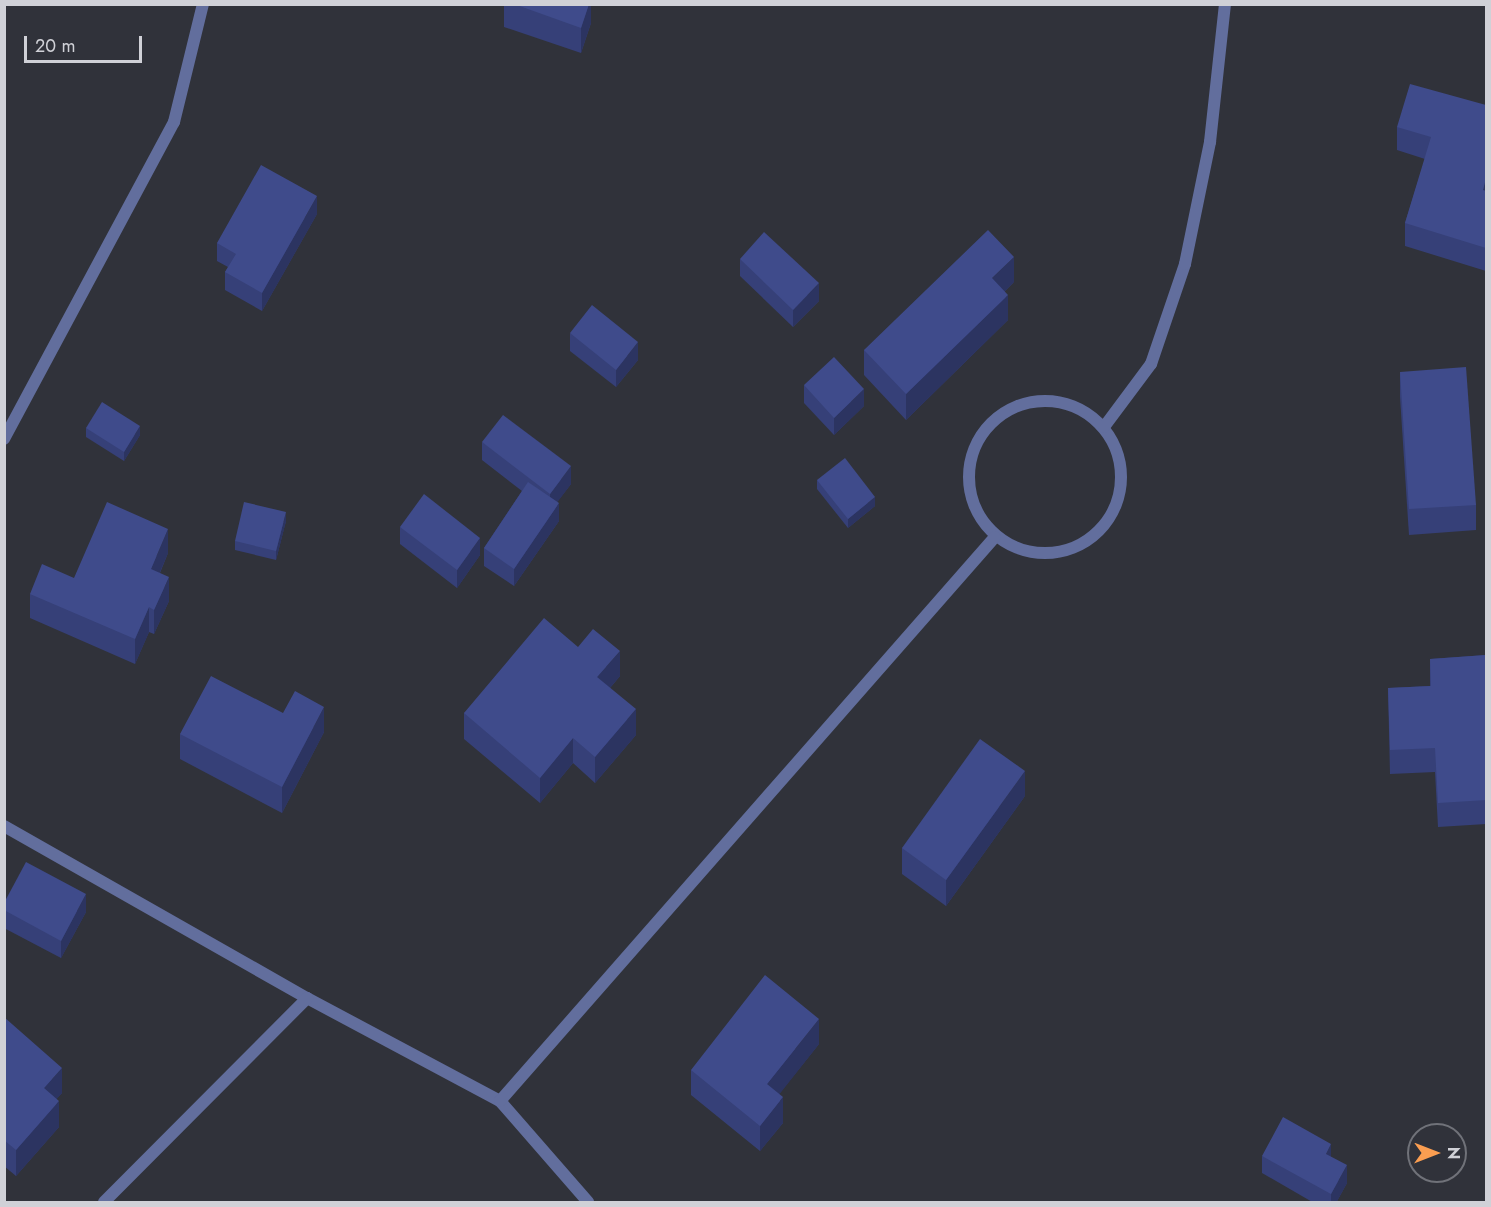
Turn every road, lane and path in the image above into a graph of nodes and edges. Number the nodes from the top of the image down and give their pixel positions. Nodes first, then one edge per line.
1 (203, 4) edge
2 (1225, 4) edge
3 (1104, 427) junction
4 (4, 439) edge
5 (995, 537) junction
6 (4, 826) edge
7 (307, 998) junction
8 (500, 1101) junction
9 (104, 1203) edge
10 (588, 1203) edge

1 - 4 lane
2 - 3 lane
3 - 5 lane
3 - 5 lane
5 - 8 lane
6 - 7 lane
7 - 8 lane
7 - 9 lane
8 - 10 lane

